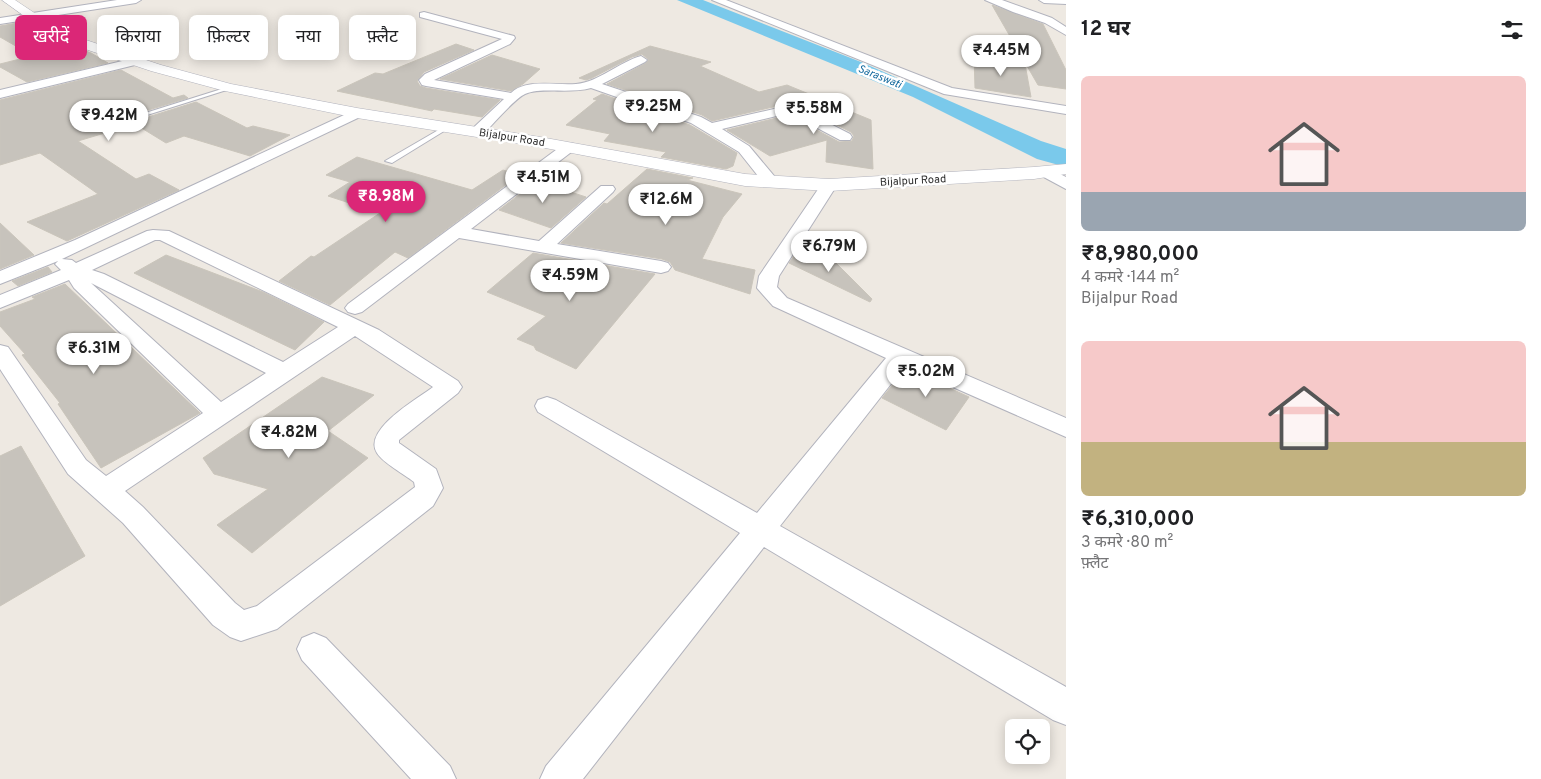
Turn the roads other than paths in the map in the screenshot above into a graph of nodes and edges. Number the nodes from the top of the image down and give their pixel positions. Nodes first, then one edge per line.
1 (8, 0) edge
2 (136, 0) edge
3 (717, 0) edge
4 (990, 0) edge
5 (1003, 0) edge
6 (1044, 0) edge
7 (996, 1) edge
8 (1066, 1) edge
9 (29, 15) edge
10 (37, 15) edge
11 (424, 15) dead end
12 (15, 18) edge
13 (0, 21) edge
14 (1066, 32) edge
15 (87, 45) edge
16 (641, 60) dead end
17 (135, 62) junction
18 (591, 84) junction
19 (230, 88) junction
20 (0, 94) edge
21 (512, 96) junction
22 (808, 100) dead end
23 (791, 109) junction
24 (1066, 110) edge
25 (357, 113) junction
26 (126, 120) dead end
27 (447, 127) junction
28 (710, 128) junction
29 (477, 132) junction
30 (845, 137) dead end
31 (569, 147) junction
32 (389, 161) dead end
33 (1066, 169) edge
34 (1046, 172) junction
35 (772, 183) junction
36 (829, 184) junction
37 (1066, 184) edge
38 (607, 189) dead end
39 (455, 232) junction
40 (543, 247) junction
41 (61, 264) junction
42 (661, 267) dead end
43 (0, 278) edge
44 (0, 302) edge
45 (354, 318) junction
46 (0, 352) edge
47 (901, 355) junction
48 (285, 372) junction
49 (547, 406) dead end
50 (220, 415) junction
51 (1066, 428) edge
52 (104, 491) junction
53 (761, 530) junction
54 (314, 649) dead end
55 (1066, 708) edge
56 (437, 779) edge
57 (559, 779) edge

1 - 9 main road, Bijalpur Road
2 - 10 street
3 - 24 street
4 - 7 street
5 - 7 street
6 - 8 street
7 - 14 street
11 - 21 street
12 - 13 street
15 - 17 main road, Bijalpur Road
16 - 18 street
17 - 19 main road, Bijalpur Road
17 - 20 street
18 - 21 street
18 - 28 street
19 - 25 main road, Bijalpur Road
19 - 26 lane
21 - 29 street
22 - 23 street
23 - 28 street
23 - 30 street
25 - 27 main road, Bijalpur Road
25 - 41 street
27 - 29 main road, Bijalpur Road
27 - 32 lane
28 - 35 street
29 - 31 main road, Bijalpur Road
31 - 35 main road, Bijalpur Road
31 - 39 street
33 - 34 main road, Bijalpur Road
34 - 36 main road, Bijalpur Road
34 - 37 street
35 - 36 main road, Bijalpur Road
36 - 47 street
38 - 40 street
39 - 40 street
39 - 45 street
40 - 42 street
41 - 43 street
41 - 44 street
41 - 45 street
41 - 48 street
41 - 50 street
45 - 48 street
45 - 52 street
46 - 52 street
47 - 51 street
47 - 53 street
48 - 50 street
49 - 53 street
50 - 52 street
53 - 55 street
53 - 57 street
54 - 56 street

